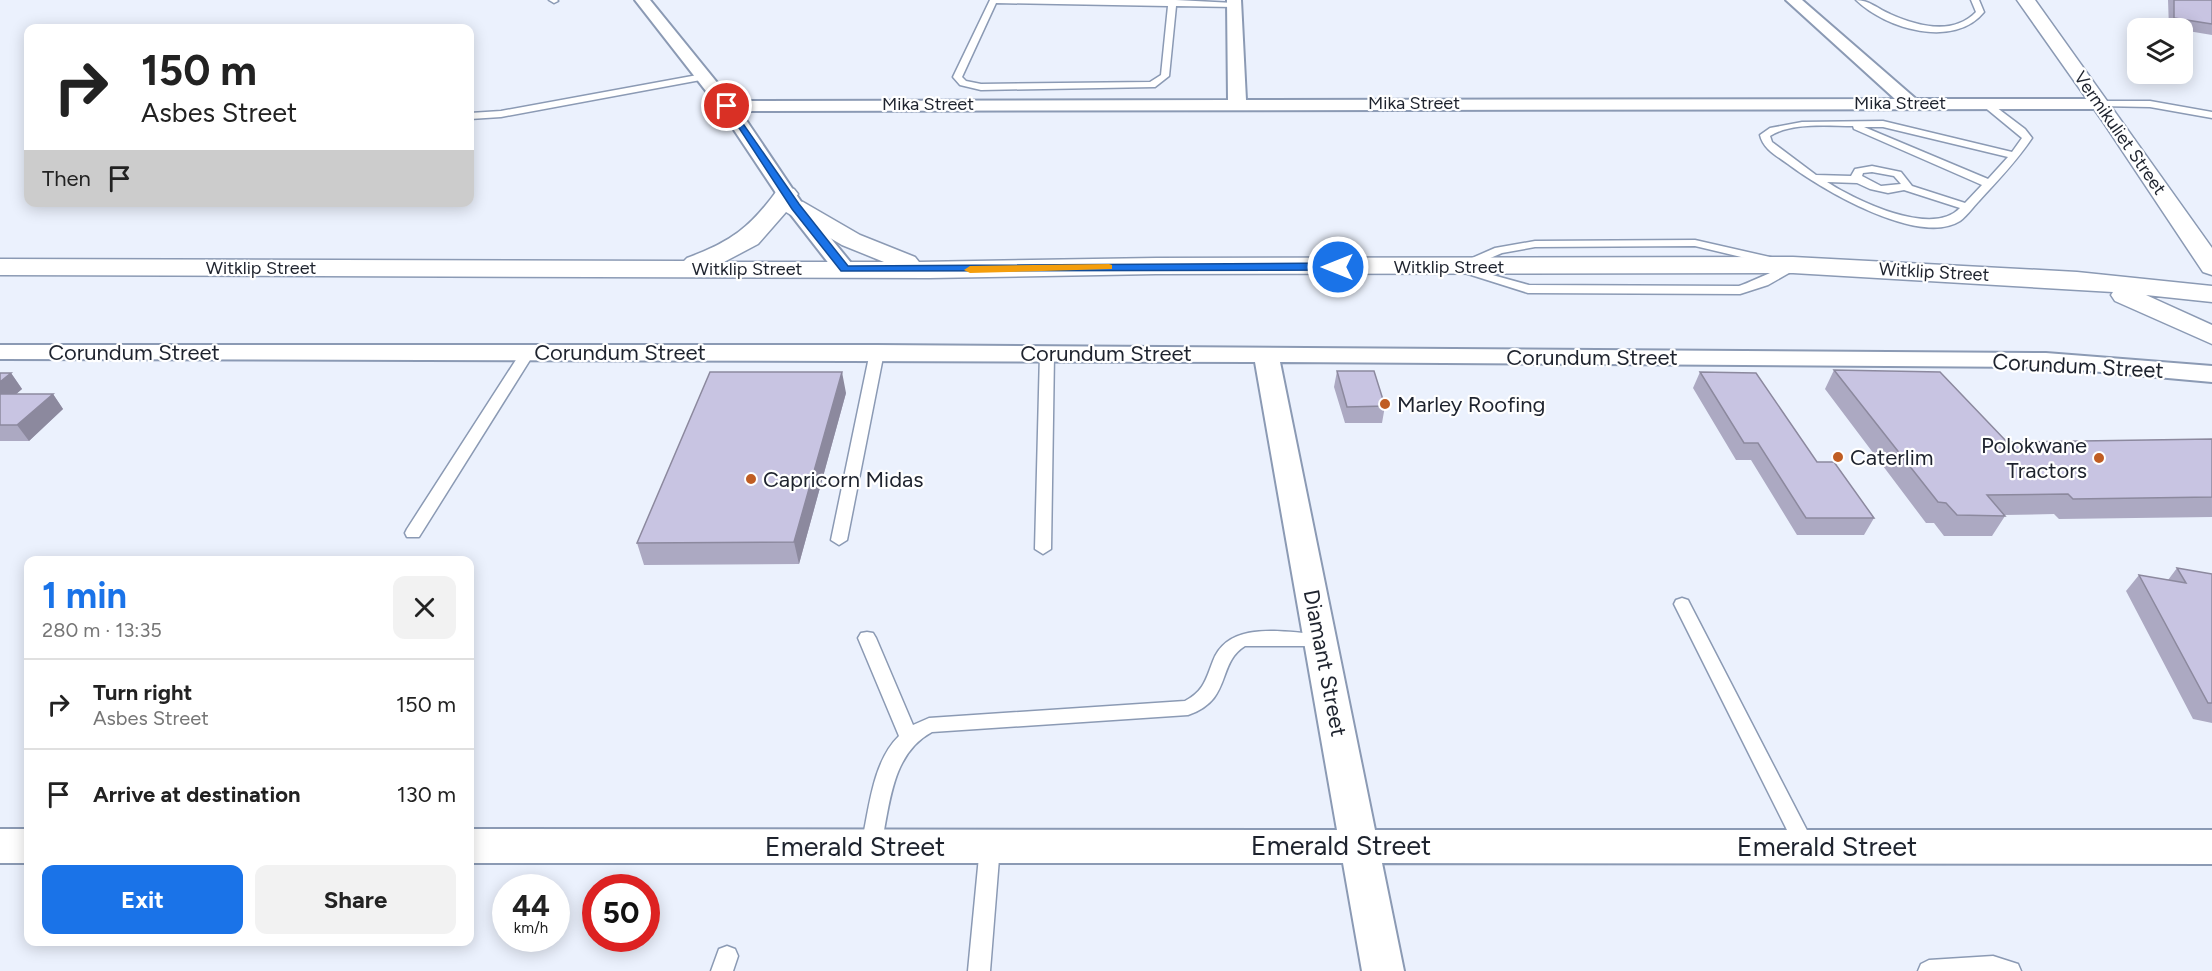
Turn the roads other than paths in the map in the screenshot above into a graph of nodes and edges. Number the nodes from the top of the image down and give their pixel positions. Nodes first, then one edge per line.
1 (642, 0) edge
2 (994, 0) edge
3 (1793, 0) edge
4 (1860, 0) edge
5 (1976, 0) edge
6 (2026, 0) edge
7 (1172, 2) edge
8 (1234, 2) edge
9 (704, 77) junction
10 (1910, 103) junction
11 (1986, 103) junction
12 (1237, 104) junction
13 (2102, 104) junction
14 (727, 106) junction
15 (2212, 115) edge
16 (474, 116) edge
17 (1852, 125) junction
18 (2015, 156) junction
19 (1813, 178) junction
20 (1860, 180) junction
21 (1989, 184) junction
22 (1904, 187) junction
23 (791, 200) junction
24 (1967, 207) junction
25 (2205, 253) edge
26 (0, 267) edge
27 (677, 269) junction
28 (845, 269) junction
29 (929, 270) junction
30 (2087, 281) junction
31 (2212, 294) edge
32 (2212, 336) edge
33 (0, 352) edge
34 (528, 352) junction
35 (877, 352) junction
36 (1047, 353) junction
37 (1266, 354) junction
38 (2212, 374) edge
39 (413, 533) dead end
40 (839, 540) dead end
41 (1043, 549) dead end
42 (1682, 604) dead end
43 (867, 638) dead end
44 (1321, 640) junction
45 (908, 735) junction
46 (1360, 845) junction
47 (0, 846) edge
48 (24, 846) edge
49 (474, 846) edge
50 (871, 846) junction
51 (990, 846) junction
52 (1805, 846) junction
53 (2212, 847) edge
54 (979, 971) edge
55 (1383, 971) edge
56 (1929, 971) edge
57 (2010, 971) edge

1 - 9 street
2 - 7 lane
2 - 7 lane
3 - 10 street
4 - 5 lane
6 - 13 main road, Vermikuliet Street
7 - 8 lane
8 - 12 street
9 - 14 street
9 - 16 lane
10 - 11 street, Mika Street
10 - 12 street, Mika Street
11 - 13 street, Mika Street
11 - 18 lane
12 - 14 street, Mika Street
13 - 15 lane
13 - 25 main road, Vermikuliet Street
14 - 23 street
17 - 18 lane
17 - 19 lane
17 - 21 lane
18 - 21 lane
19 - 20 lane
19 - 24 lane
20 - 22 lane
20 - 22 lane
21 - 24 lane
22 - 24 lane
23 - 27 main road
23 - 28 street
23 - 29 main road
25 - 30 main road
26 - 27 main road, Witklip Street
27 - 28 main road, Witklip Street
28 - 29 main road, Witklip Street
29 - 30 main road, Witklip Street
30 - 31 main road, Witklip Street
30 - 32 main road
33 - 34 street, Corundum Street
34 - 35 street, Corundum Street
34 - 39 lane
35 - 36 street, Corundum Street
35 - 40 lane
36 - 37 street, Corundum Street
36 - 41 lane
37 - 38 street, Corundum Street
37 - 44 street, Diamant Street
42 - 52 lane
43 - 45 lane
44 - 45 lane
44 - 46 street, Diamant Street
45 - 50 lane
46 - 51 street, Emerald Street
46 - 52 street, Emerald Street
46 - 55 street, Diamant Street
47 - 48 street
49 - 50 street, Emerald Street
50 - 51 street, Emerald Street
51 - 54 lane
52 - 53 street, Emerald Street
56 - 57 lane

